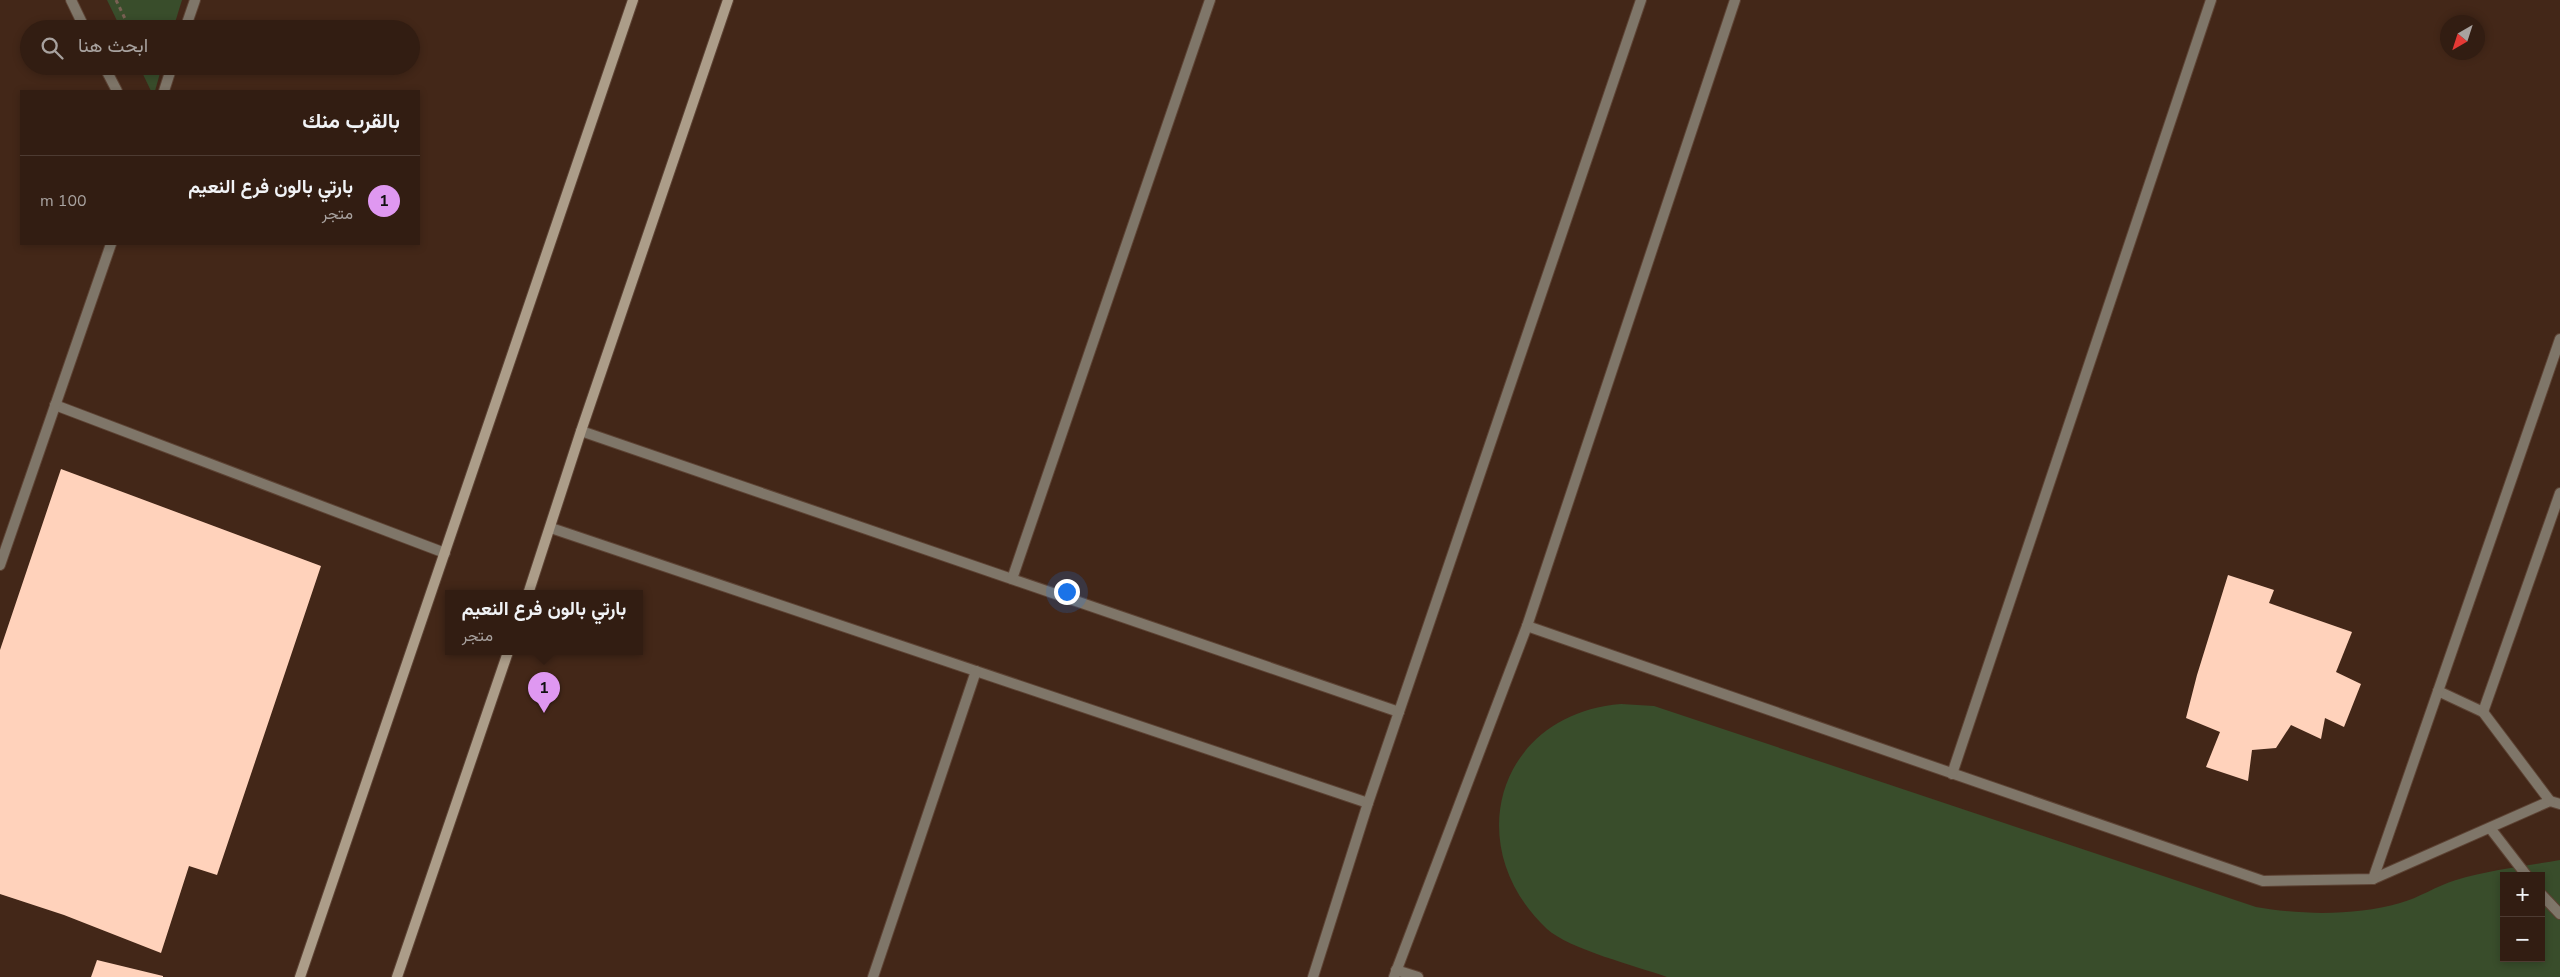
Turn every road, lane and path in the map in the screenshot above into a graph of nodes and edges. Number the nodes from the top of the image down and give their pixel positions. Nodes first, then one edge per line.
1 (71, 0) edge
2 (116, 0) edge
3 (195, 0) edge
4 (633, 0) edge
5 (728, 0) edge
6 (1210, 0) edge
7 (1641, 0) edge
8 (1735, 0) edge
9 (2211, 0) edge
10 (81, 20) edge
11 (126, 20) edge
12 (188, 20) edge
13 (109, 75) edge
14 (169, 75) edge
15 (116, 90) edge
16 (164, 90) edge
17 (111, 245) edge
18 (2560, 339) edge
19 (55, 405) junction
20 (581, 431) junction
21 (2560, 493) edge
22 (550, 528) junction
23 (444, 553) junction
24 (0, 565) edge
25 (1012, 580) junction
26 (529, 590) edge
27 (1527, 626) junction
28 (507, 655) edge
29 (976, 671) junction
30 (2438, 691) junction
31 (1399, 712) junction
32 (2483, 712) junction
33 (1952, 774) junction
34 (1368, 803) junction
35 (2555, 803) edge
36 (2490, 828) junction
37 (2524, 872) edge
38 (2373, 879) junction
39 (2545, 898) edge
40 (2560, 914) edge
41 (1395, 974) edge
42 (300, 977) edge
43 (397, 977) edge
44 (873, 977) edge
45 (1313, 977) edge
46 (1418, 977) edge

1 - 10 street
2 - 11 path
3 - 12 street
4 - 23 main road
5 - 20 main road
6 - 25 street
7 - 31 street
8 - 27 street
9 - 33 street
13 - 15 street
14 - 16 street
17 - 19 street
18 - 30 street
19 - 23 street
19 - 24 street
20 - 22 main road
20 - 25 street
21 - 32 street
22 - 26 main road
22 - 29 street
23 - 42 main road
25 - 31 street
27 - 33 street
27 - 41 street
28 - 43 main road
29 - 34 street
29 - 44 street
30 - 32 street
30 - 38 street
31 - 34 street
32 - 35 street
33 - 38 street
34 - 45 street
35 - 36 street
36 - 37 street
36 - 38 street
39 - 40 street
41 - 46 street

